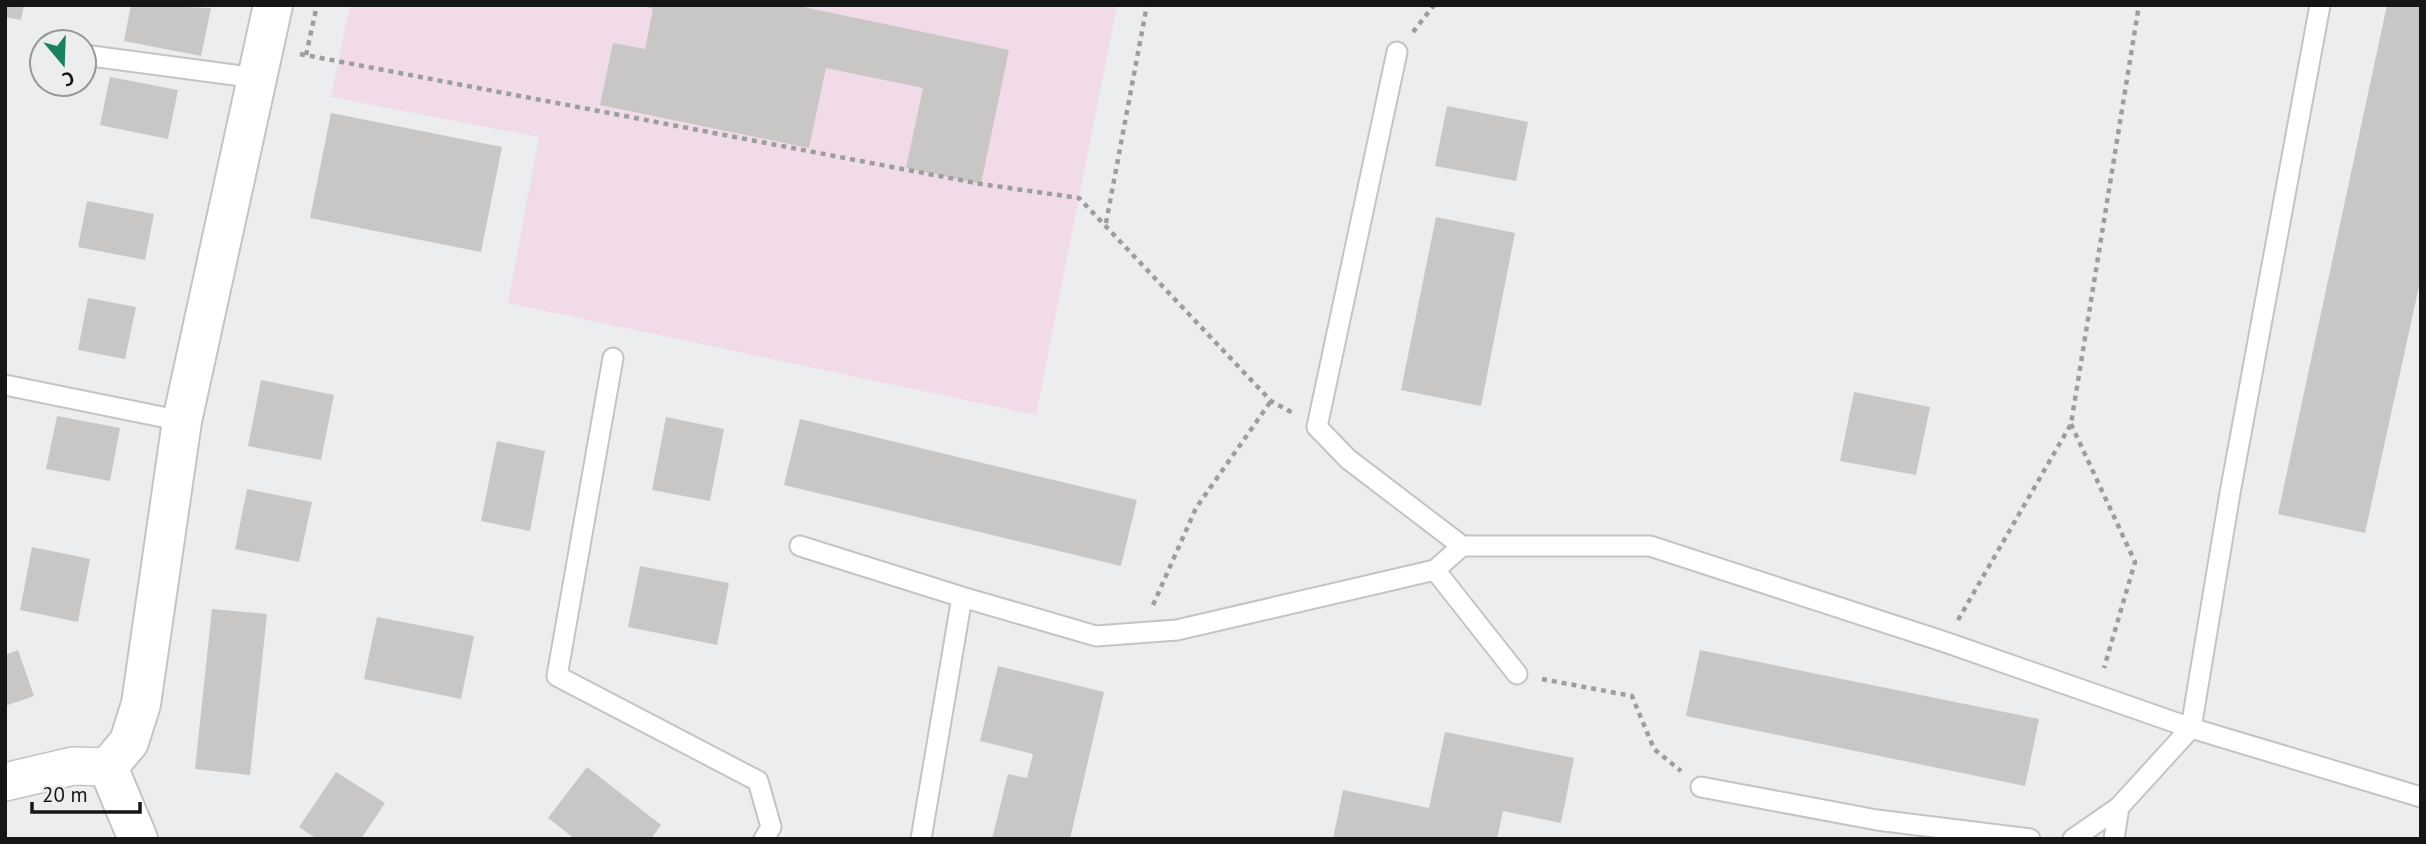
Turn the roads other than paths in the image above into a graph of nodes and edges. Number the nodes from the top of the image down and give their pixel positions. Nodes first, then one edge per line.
1 (273, 5) edge
2 (2320, 5) edge
3 (1397, 52) dead end
4 (98, 56) edge
5 (261, 62) junction
6 (613, 358) dead end
7 (5, 385) edge
8 (181, 421) junction
9 (800, 546) dead end
10 (1462, 546) junction
11 (1435, 570) junction
12 (962, 597) junction
13 (1517, 674) road end
14 (2191, 728) junction
15 (108, 767) junction
16 (5, 782) edge
17 (1700, 787) road end
18 (2421, 797) edge
19 (2119, 807) junction
20 (1875, 829) edge
21 (138, 839) edge
22 (764, 839) edge
23 (921, 839) edge
24 (2030, 839) edge
25 (2073, 839) edge
26 (2114, 839) edge

1 - 5 street
2 - 14 lane
3 - 10 lane
4 - 5 lane
5 - 8 street
6 - 22 lane
7 - 8 lane
8 - 15 street
9 - 12 lane
10 - 11 lane
10 - 14 lane
11 - 12 lane
11 - 13 lane
12 - 23 lane
14 - 18 lane
14 - 19 lane
15 - 16 street
15 - 21 street
17 - 20 lane
19 - 25 lane
19 - 26 lane
20 - 24 lane

